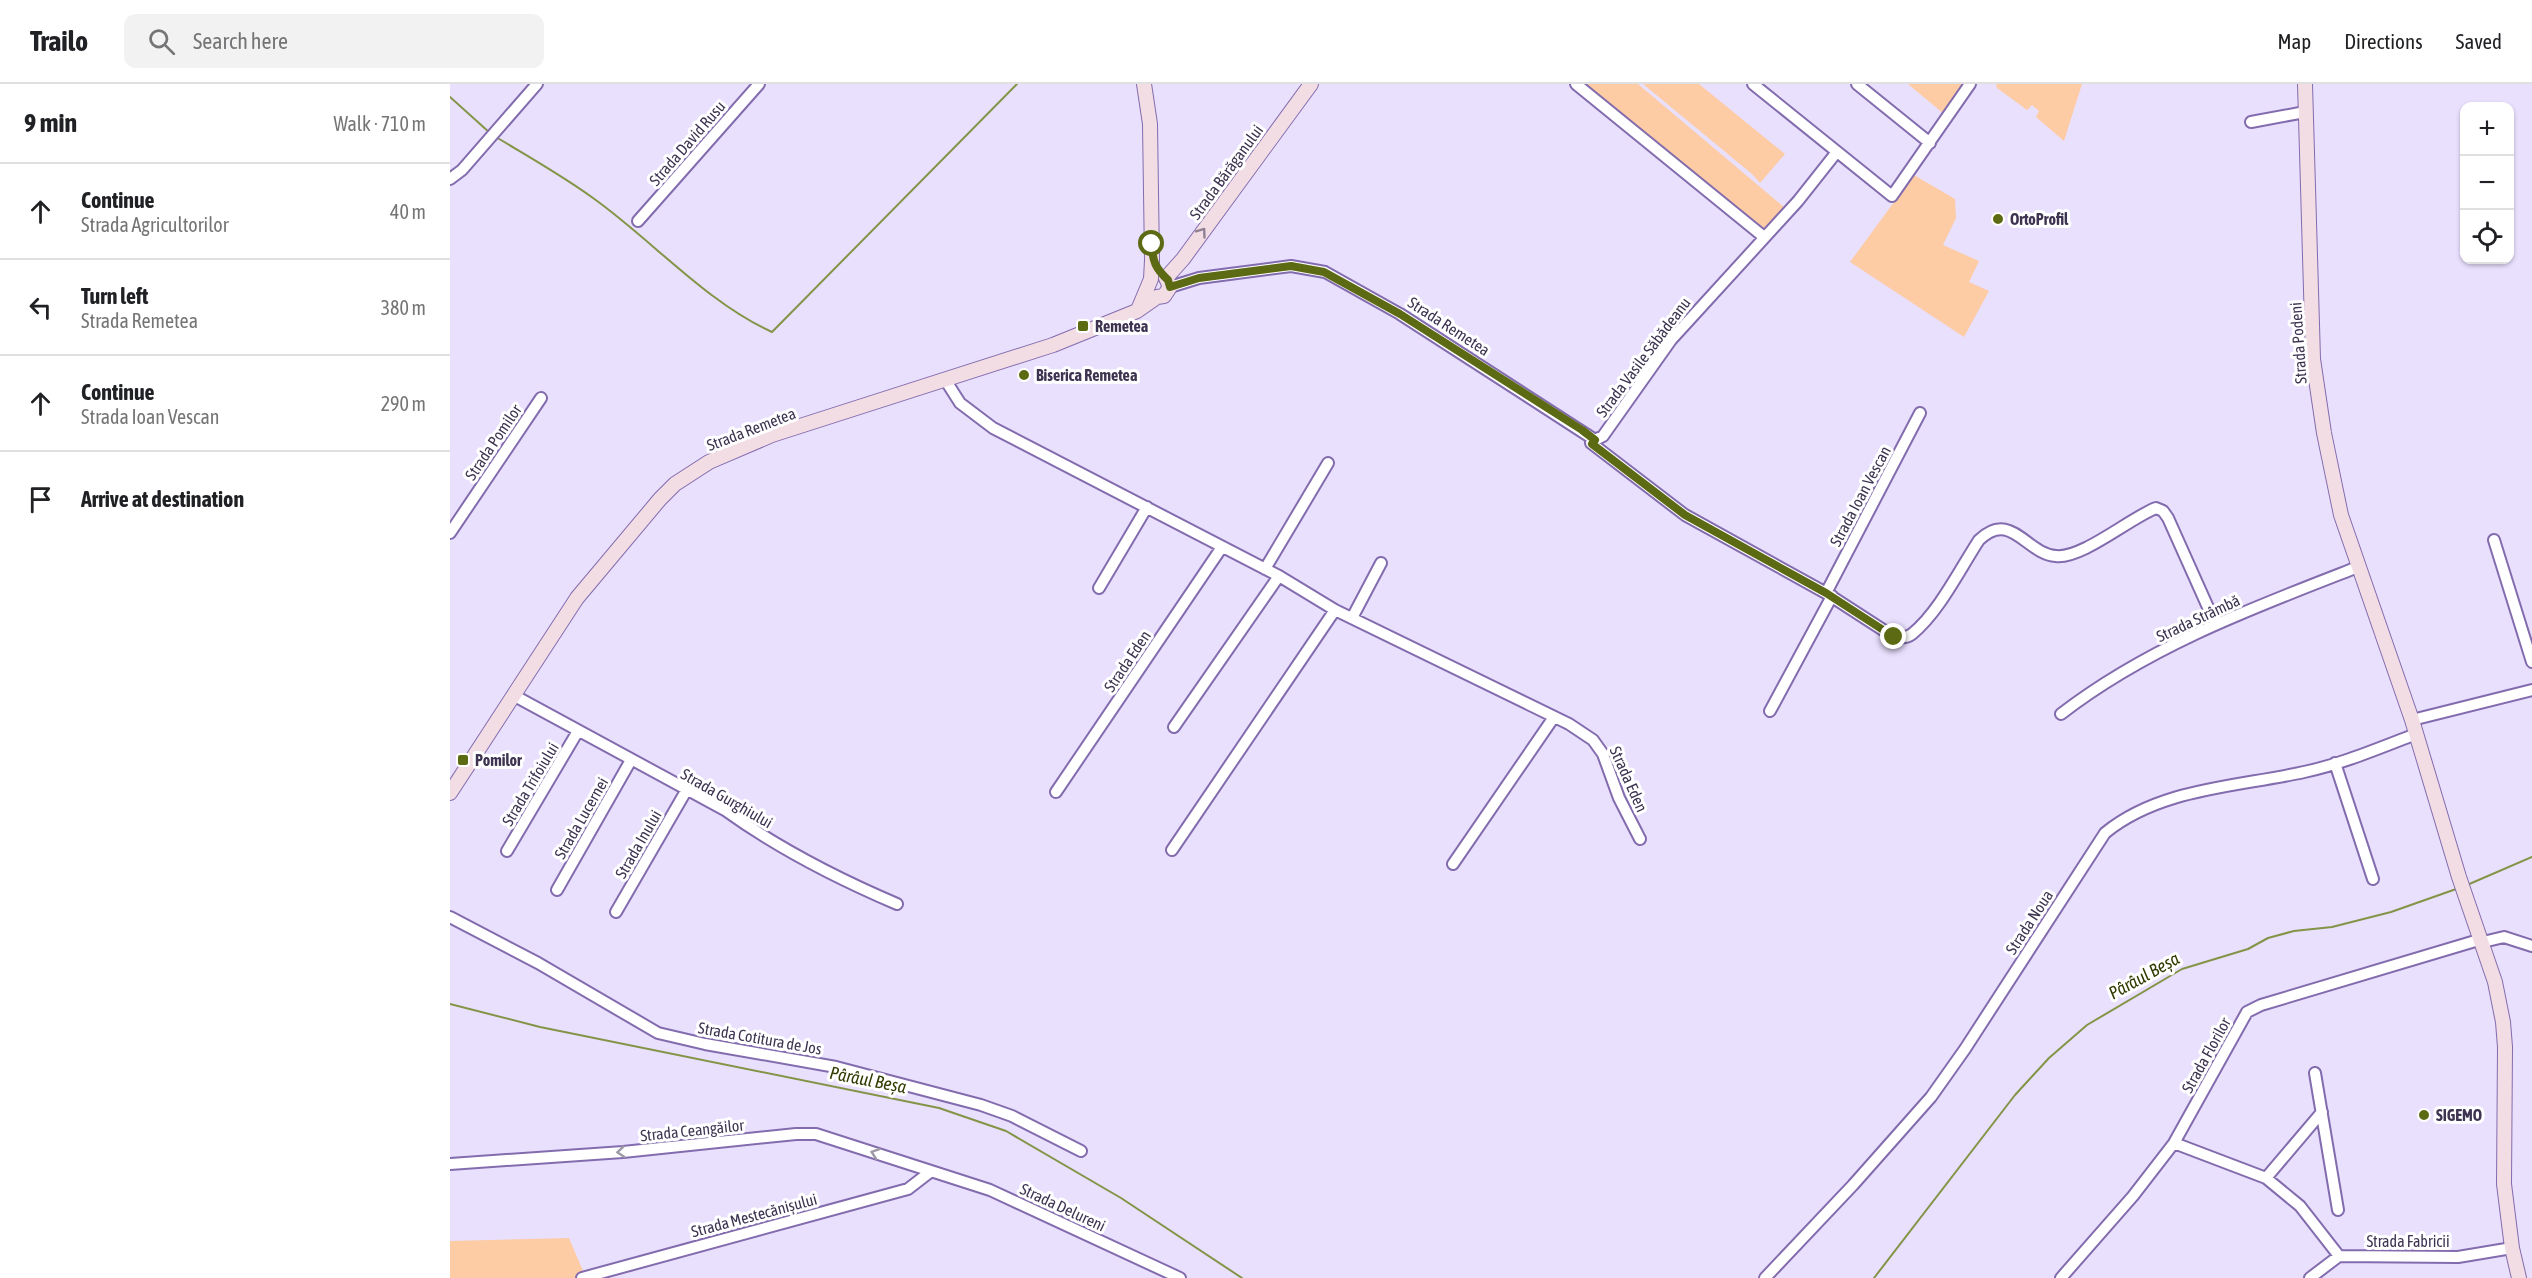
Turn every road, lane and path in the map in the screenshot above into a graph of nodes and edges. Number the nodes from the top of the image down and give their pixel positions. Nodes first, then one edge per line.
1 (537, 84) edge
2 (1144, 84) edge
3 (1311, 84) edge
4 (1576, 84) edge
5 (1753, 84) edge
6 (1857, 84) edge
7 (1970, 84) edge
8 (2304, 84) edge
9 (756, 85) edge
10 (2305, 112) junction
11 (2251, 122) dead end
12 (1930, 143) junction
13 (1836, 153) junction
14 (450, 179) edge
15 (638, 221) dead end
16 (1764, 237) junction
17 (1159, 284) junction
18 (946, 381) junction
19 (541, 398) dead end
20 (1920, 413) dead end
21 (1595, 440) junction
22 (1328, 463) dead end
23 (1147, 507) junction
24 (450, 533) edge
25 (2494, 540) dead end
26 (1222, 547) junction
27 (1381, 563) dead end
28 (2358, 567) junction
29 (1265, 569) junction
30 (1279, 576) junction
31 (1099, 588) dead end
32 (1829, 595) junction
33 (1335, 610) junction
34 (1352, 618) junction
35 (2215, 623) junction
36 (2532, 662) edge
37 (2532, 690) edge
38 (513, 695) junction
39 (1770, 711) dead end
40 (2061, 714) dead end
41 (1554, 717) junction
42 (2412, 720) junction
43 (1174, 727) dead end
44 (578, 731) junction
45 (2416, 734) junction
46 (631, 760) junction
47 (2335, 763) junction
48 (686, 790) junction
49 (1056, 792) dead end
50 (450, 793) edge
51 (1640, 839) dead end
52 (1172, 850) dead end
53 (507, 851) dead end
54 (1453, 864) dead end
55 (2373, 879) dead end
56 (557, 890) dead end
57 (897, 904) dead end
58 (616, 912) dead end
59 (450, 917) edge
60 (2482, 940) junction
61 (2532, 946) edge
62 (2315, 1073) dead end
63 (2322, 1112) junction
64 (2174, 1143) junction
65 (1081, 1151) dead end
66 (450, 1164) edge
67 (930, 1172) junction
68 (2266, 1178) junction
69 (2338, 1210) dead end
70 (2512, 1248) junction
71 (2339, 1256) junction
72 (582, 1278) edge
73 (1180, 1278) edge
74 (1765, 1278) edge
75 (2061, 1278) edge
76 (2310, 1278) edge
77 (2519, 1278) edge

1 - 14 street
2 - 17 street
17 -> 3 street, Strada Bărăganului
4 - 16 street
5 - 13 street
6 - 12 street
7 - 12 street
8 - 10 street, Strada Podeni
9 - 15 street, Strada David Rusu
10 - 11 street
10 - 28 street, Strada Podeni
12 - 13 street
13 - 16 street, Strada Vasile Săbădeanu
16 - 21 street, Strada Vasile Săbădeanu
17 - 18 street, Strada Remetea
17 - 21 street, Strada Remetea
18 - 23 street, Strada Eden
18 - 38 street, Strada Remetea
19 - 24 street, Strada Pomilor
20 - 32 street, Strada Ioan Vescan
21 - 32 street
22 - 29 street
23 - 26 street, Strada Eden
23 - 31 street
25 - 36 street
26 - 29 street, Strada Eden
26 - 49 street, Strada Eden
27 - 34 street
28 - 35 street, Strada Strâmbă
28 - 42 street, Strada Podeni
29 - 30 street, Strada Eden
30 - 33 street, Strada Eden
30 - 43 street
32 - 35 street
32 - 39 street, Strada Ioan Vescan
33 - 34 street, Strada Eden
33 - 52 street
34 - 41 street, Strada Eden
35 - 40 street, Strada Strâmbă
37 - 42 street
38 - 44 street, Strada Gurghiului
38 - 50 street, Strada Remetea
41 - 51 street, Strada Eden
41 - 54 street
42 - 45 street, Strada Podeni
44 - 46 street, Strada Gurghiului
44 - 53 street, Strada Trifoiului
45 - 47 street, Strada Noua
45 - 60 street, Strada Podeni
46 - 48 street, Strada Gurghiului
46 - 56 street, Strada Lucernei
47 - 55 street
47 - 74 street, Strada Noua
48 - 57 street, Strada Gurghiului
48 - 58 street, Strada Inului
59 - 65 street, Strada Cotitura de Jos
60 - 61 street, Strada Florilor
60 - 64 street, Strada Florilor
60 - 70 street, Strada Podeni
62 - 63 street
63 - 68 street
63 - 69 street
64 - 68 street
64 - 75 street, Strada Florilor
67 -> 66 street, Strada Ceangăilor
67 - 72 street, Strada Mestecănișului
67 - 73 street, Strada Delureni
68 - 71 street
70 - 71 street, Strada Fabricii
70 - 77 street, Strada Podeni
71 - 76 street

